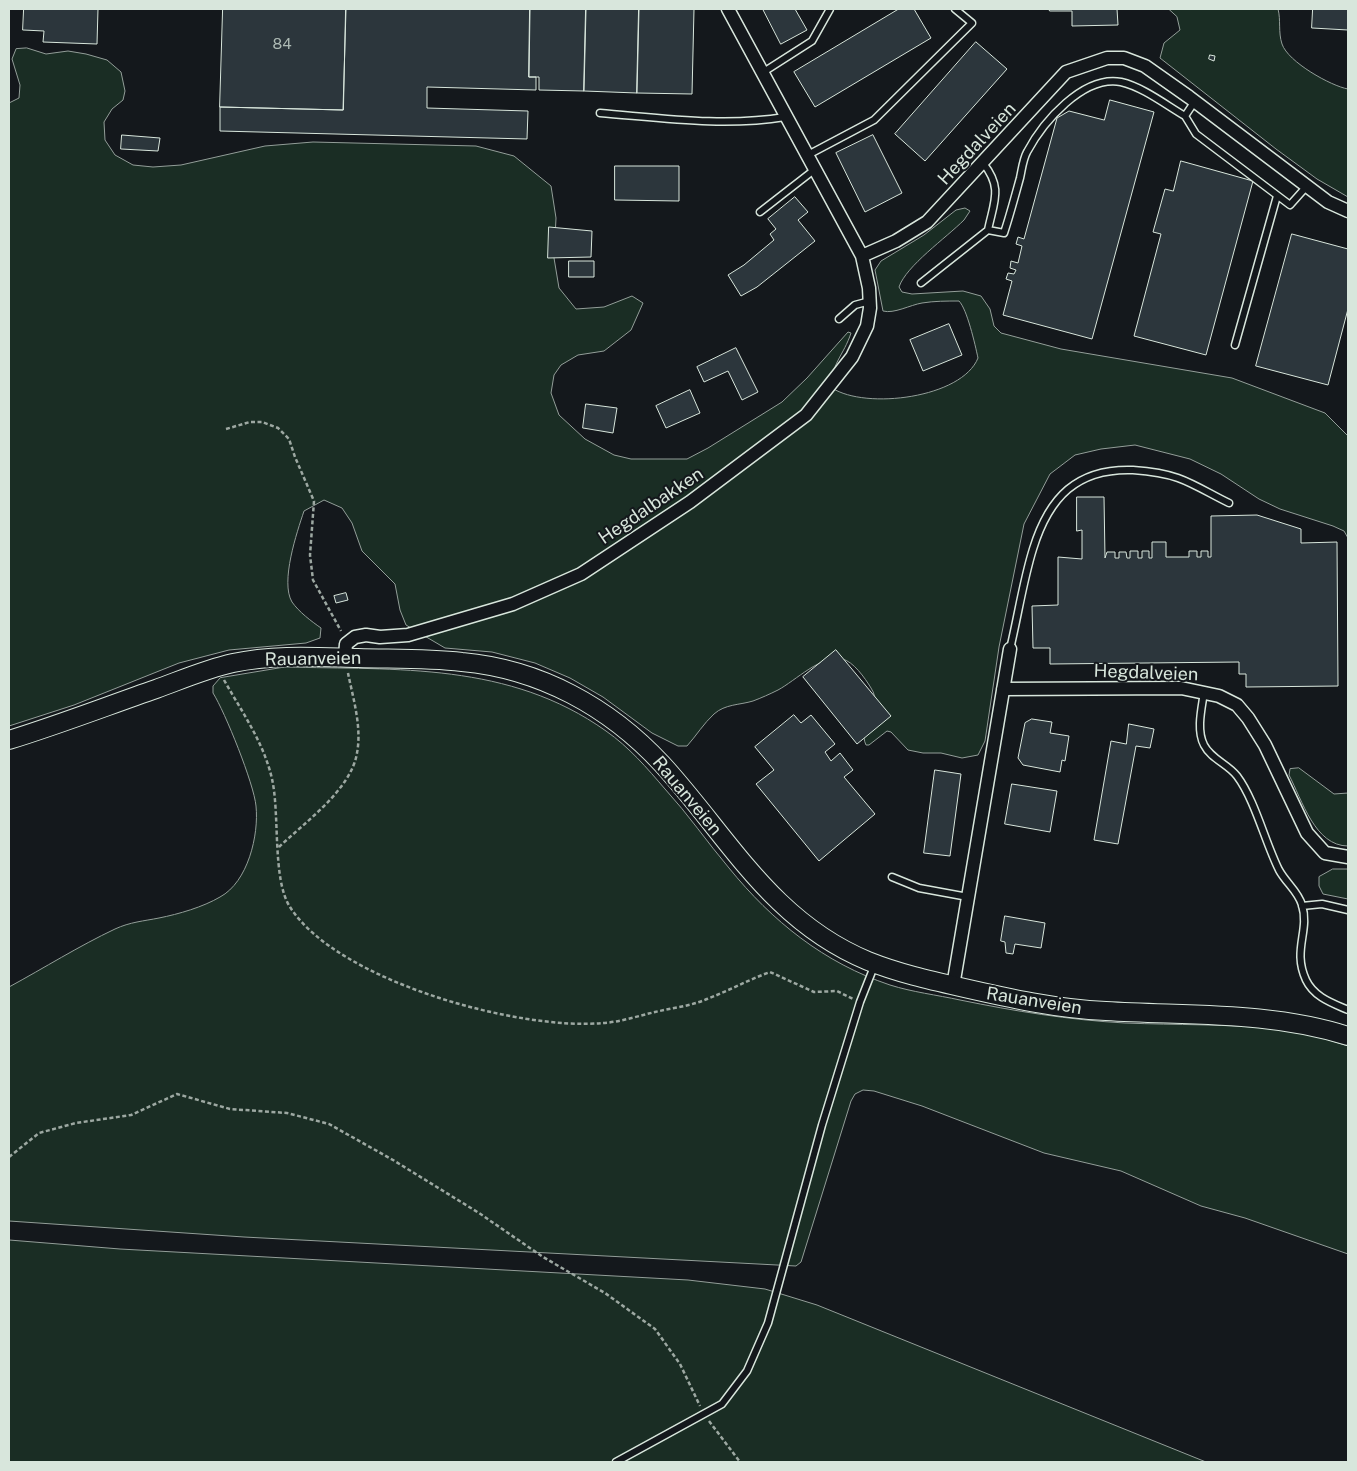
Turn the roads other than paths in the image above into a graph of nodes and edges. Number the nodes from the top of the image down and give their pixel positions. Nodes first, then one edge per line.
1 (728, 9) edge
2 (830, 9) edge
3 (955, 9) edge
4 (762, 73) junction
5 (1195, 101) junction
6 (600, 113) dead end
7 (1185, 116) junction
8 (786, 117) junction
9 (806, 156) junction
10 (983, 163) junction
11 (814, 170) junction
12 (1307, 186) junction
13 (1278, 196) junction
14 (1348, 211) edge
15 (760, 212) dead end
16 (988, 230) junction
17 (862, 256) junction
18 (921, 283) dead end
19 (870, 301) junction
20 (840, 319) dead end
21 (1235, 345) dead end
22 (1229, 503) dead end
23 (1010, 648) joint
24 (346, 651) junction
25 (1003, 689) junction
26 (1204, 692) junction
27 (9, 740) edge
28 (1348, 857) edge
29 (892, 877) dead end
30 (968, 897) junction
31 (1302, 906) junction
32 (1348, 910) edge
33 (875, 964) junction
34 (953, 986) junction
35 (1348, 1010) edge
36 (1348, 1036) edge
37 (616, 1462) edge

1 - 4 street
2 - 4 lane
3 - 9 lane
4 - 8 street
5 - 7 lane
5 - 10 street, Hegdalveien
5 - 12 street, Hegdalveien
6 - 8 lane
7 - 13 lane
7 - 16 lane
8 - 9 street
9 - 11 street
10 - 16 lane
10 - 17 street, Hegdalveien
11 - 15 lane
11 - 17 street
12 - 13 lane
12 - 14 street, Hegdalveien
13 - 21 lane
16 - 18 lane
17 - 19 street, Hegdalbakken
19 - 20 lane
19 - 24 street, Hegdalbakken
22 - 23 lane
23 - 25 street
24 - 27 main road, Rauanveien
24 - 33 main road, Rauanveien
25 - 26 street, Hegdalveien
25 - 30 street
26 - 28 street, Hegdalveien
26 - 31 lane
29 - 30 lane
30 - 34 street
31 - 32 lane
31 - 35 lane
33 - 34 main road, Rauanveien
33 - 37 lane
34 - 36 main road, Rauanveien

